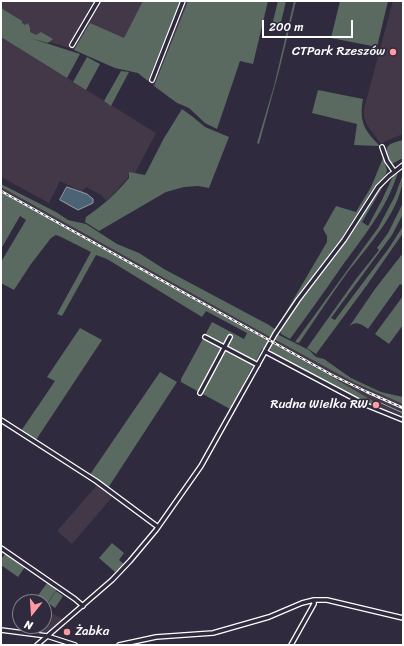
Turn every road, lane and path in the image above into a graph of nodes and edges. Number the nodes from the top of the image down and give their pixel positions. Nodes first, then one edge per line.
1 (98, 1) edge
2 (183, 1) edge
3 (72, 45) dead end
4 (152, 80) dead end
5 (382, 147) dead end
6 (403, 165) edge
7 (394, 172) junction
8 (205, 337) dead end
9 (230, 337) dead end
10 (224, 347) junction
11 (266, 352) junction
12 (258, 365) junction
13 (200, 393) dead end
14 (403, 420) edge
15 (2, 422) edge
16 (158, 527) junction
17 (1, 548) edge
18 (314, 600) junction
19 (83, 606) junction
20 (403, 618) edge
21 (1, 630) edge
22 (46, 636) junction
23 (37, 645) edge
24 (75, 645) edge
25 (119, 645) edge
26 (291, 645) edge

1 - 3 street
2 - 4 street
5 - 7 street
6 - 7 street
7 - 11 street
8 - 10 street
9 - 10 street
10 - 12 street
10 - 13 street
11 - 12 street
11 - 14 street
12 - 16 street
15 - 16 street
16 - 19 street
17 - 19 street
18 - 20 street
18 - 25 street
18 - 26 street
19 - 22 street
21 - 22 street
22 - 23 street
22 - 24 street

